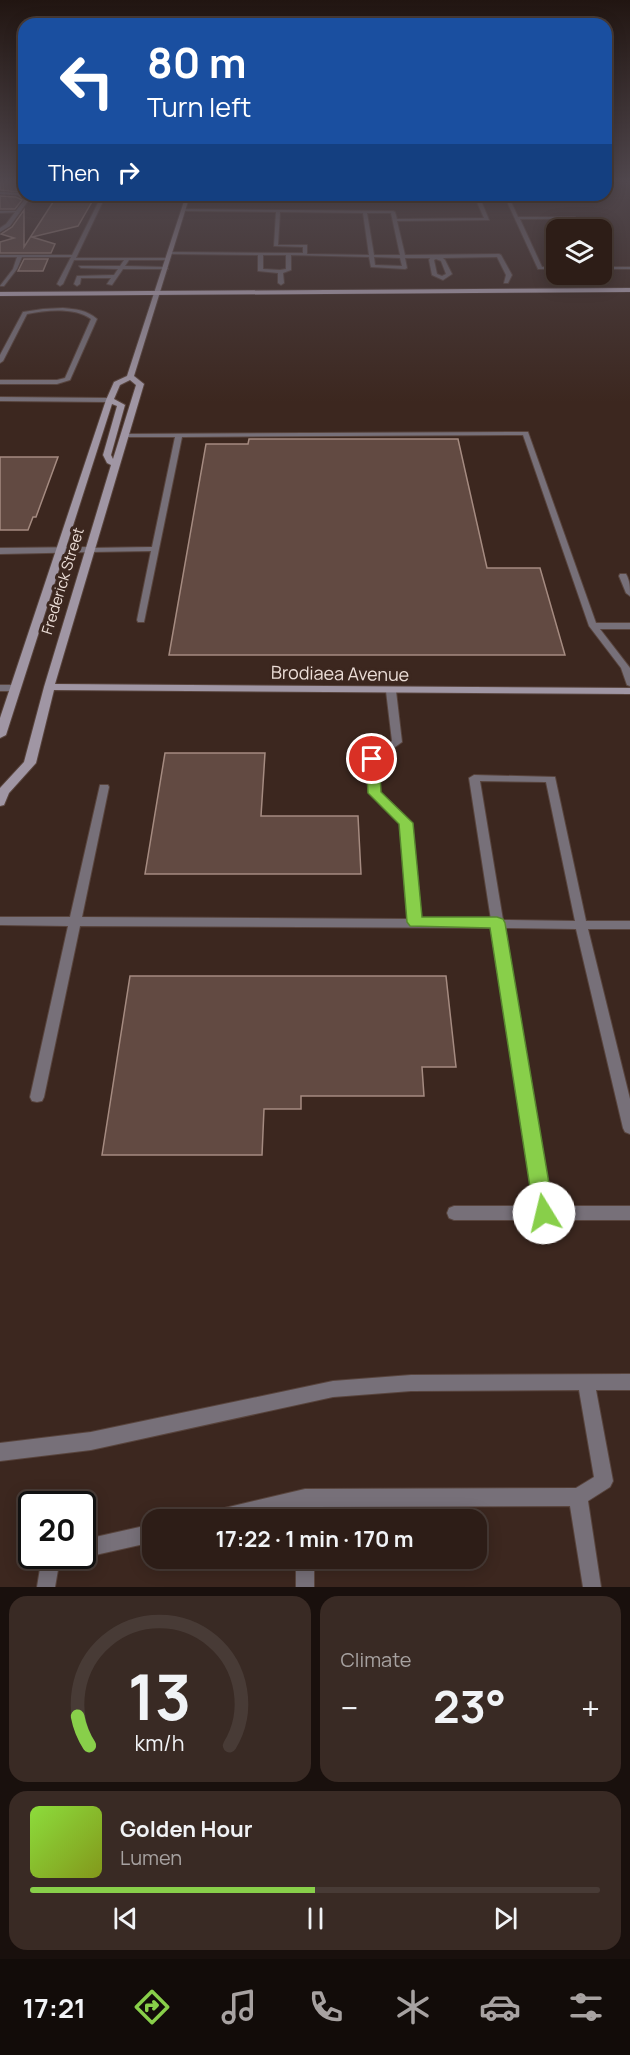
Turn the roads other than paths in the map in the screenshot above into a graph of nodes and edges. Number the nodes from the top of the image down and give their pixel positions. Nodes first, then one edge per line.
1 (75, 253) edge
2 (170, 253) edge
3 (533, 253) edge
4 (261, 254) junction
5 (289, 254) junction
6 (305, 254) joint
7 (372, 255) junction
8 (403, 255) junction
9 (0, 256) edge
10 (20, 256) junction
11 (169, 256) junction
12 (73, 257) junction
13 (435, 257) junction
14 (128, 259) junction
15 (68, 267) junction
16 (81, 267) junction
17 (123, 268) junction
18 (166, 268) junction
19 (546, 268) edge
20 (612, 268) edge
21 (630, 268) edge
22 (280, 272) junction
23 (78, 280) junction
24 (443, 280) junction
25 (115, 281) joint
26 (630, 281) edge
27 (432, 282) dead end
28 (454, 282) dead end
29 (495, 282) dead end
30 (506, 282) junction
31 (151, 283) dead end
32 (161, 283) junction
33 (173, 283) dead end
34 (269, 283) dead end
35 (281, 283) junction
36 (293, 283) dead end
37 (48, 284) dead end
38 (60, 284) junction
39 (1, 285) edge
40 (14, 285) dead end
41 (630, 290) edge
42 (446, 291) junction
43 (158, 293) junction
44 (0, 294) edge
45 (0, 361) edge
46 (130, 377) junction
47 (0, 382) edge
48 (0, 399) edge
49 (110, 400) junction
50 (125, 435) junction
51 (179, 435) junction
52 (116, 464) junction
53 (155, 549) junction
54 (62, 550) junction
55 (90, 550) junction
56 (0, 551) edge
57 (623, 576) dead end
58 (630, 593) edge
59 (141, 620) dead end
60 (593, 626) junction
61 (630, 626) edge
62 (630, 683) edge
63 (49, 687) junction
64 (0, 688) edge
65 (15, 688) junction
66 (391, 691) junction
67 (630, 691) edge
68 (0, 735) edge
69 (104, 787) dead end
70 (1, 792) edge
71 (0, 921) edge
72 (76, 921) junction
73 (415, 922) junction
74 (497, 923) junction
75 (581, 923) junction
76 (630, 925) edge
77 (37, 1097) dead end
78 (630, 1128) edge
79 (454, 1213) dead end
80 (544, 1213) junction
81 (630, 1213) edge
82 (586, 1382) junction
83 (630, 1382) edge
84 (0, 1452) edge
85 (578, 1497) junction
86 (304, 1498) junction
87 (258, 1509) edge
88 (304, 1509) edge
89 (142, 1536) edge
90 (96, 1547) edge
91 (49, 1569) edge
92 (305, 1569) edge
93 (46, 1587) edge
94 (305, 1587) edge
95 (592, 1587) edge

1 - 12 lane
2 - 11 main road, Frederick Street
3 - 19 lane
4 - 5 lane
4 - 11 lane
4 - 22 lane
5 - 6 lane
5 - 22 lane
6 - 7 lane
7 - 8 lane
7 - 8 lane
8 - 13 lane
9 - 10 lane
10 - 12 lane
10 - 39 lane
11 - 14 lane
11 - 18 main road, Frederick Street
12 - 14 lane
12 - 15 lane
13 - 24 lane
13 - 24 lane
13 - 30 lane
14 - 17 lane
15 - 16 lane
15 - 38 lane
16 - 17 lane
16 - 23 lane
17 - 18 lane
17 - 25 lane
18 - 32 main road, Frederick Street
20 - 21 lane
22 - 35 lane
23 - 25 main road
23 - 38 main road
24 - 27 main road
24 - 28 main road
24 - 42 lane
26 - 30 main road
29 - 30 main road
31 - 32 main road
32 - 33 main road
32 - 43 main road, Frederick Street
34 - 35 main road
35 - 36 main road
37 - 38 main road
39 - 40 main road
41 - 42 main road
42 - 43 main road
43 - 44 main road
43 - 46 main road, Frederick Street
45 - 47 lane
46 - 49 main road, Frederick Street
46 - 50 main road, Frederick Street
48 - 49 lane
49 - 52 main road
49 - 54 main road, Frederick Street
50 - 51 lane
50 - 52 main road, Frederick Street
51 - 53 lane
51 - 60 lane
52 - 55 main road, Frederick Street
53 - 55 lane
53 - 59 lane
54 - 55 street
54 - 56 street
54 - 65 main road, Frederick Street
55 - 63 main road, Frederick Street
57 - 58 lane
60 - 61 lane
60 - 62 lane
63 - 66 main road, Brodiaea Avenue
63 - 70 main road, Frederick Street
64 - 65 lane
65 - 68 main road, Frederick Street
66 - 67 main road, Brodiaea Avenue
66 - 73 lane
69 - 72 lane
71 - 72 lane
72 - 73 lane
72 - 77 lane
73 - 74 lane
74 - 75 lane
74 - 75 lane
74 - 80 lane
75 - 76 lane
75 - 78 lane
79 - 80 lane
80 - 81 lane
82 - 83 lane
82 - 84 lane
82 - 85 lane
85 - 86 lane
85 - 95 lane
86 - 87 lane
86 - 88 lane
89 - 90 lane
91 - 93 lane
92 - 94 lane

